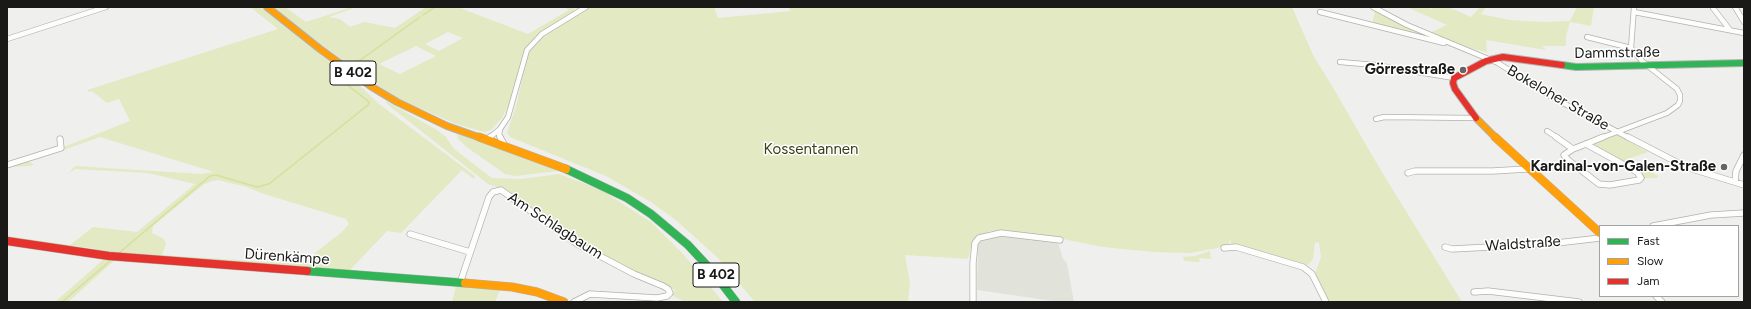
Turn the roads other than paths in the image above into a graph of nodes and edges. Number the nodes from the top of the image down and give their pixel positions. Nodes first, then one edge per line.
1 (106, 7) edge
2 (267, 7) edge
3 (586, 7) edge
4 (1373, 7) edge
5 (1735, 7) edge
6 (1713, 8) edge
7 (1634, 10) edge
8 (1320, 12) dead end
9 (1744, 22) edge
10 (1730, 30) junction
11 (1744, 33) edge
12 (1587, 37) dead end
13 (7, 39) edge
14 (1451, 43) junction
15 (1630, 48) junction
16 (1491, 60) junction
17 (1340, 62) dead end
18 (1744, 63) edge
19 (1648, 66) junction
20 (1454, 78) junction
21 (1476, 118) junction
22 (1376, 120) dead end
23 (500, 129) junction
24 (1547, 131) dead end
25 (1618, 132) junction
26 (60, 139) dead end
27 (487, 140) junction
28 (1586, 144) junction
29 (504, 146) junction
30 (1574, 149) junction
31 (1744, 155) edge
32 (7, 165) edge
33 (1528, 169) junction
34 (1408, 173) dead end
35 (1735, 182) junction
36 (1744, 185) edge
37 (1744, 213) edge
38 (1658, 225) edge
39 (1599, 232) edge
40 (410, 234) dead end
41 (1599, 238) edge
42 (1060, 240) dead end
43 (7, 241) edge
44 (1445, 247) dead end
45 (1224, 248) dead end
46 (470, 252) junction
47 (460, 283) junction
48 (1474, 292) dead end
49 (564, 302) edge
50 (574, 302) edge
51 (736, 302) edge
52 (973, 302) edge
53 (1326, 302) edge
54 (1579, 302) edge

1 - 13 street
2 - 27 street, B 402
3 - 23 street
4 - 14 street, Bokeloher Straße
5 - 9 street
6 - 10 street
7 - 10 street
7 - 15 street
8 - 14 street
10 - 11 street
12 - 15 street
14 - 16 street, Bokeloher Straße
15 - 19 street
16 - 19 street, Dammstraße
16 - 20 street
16 - 25 street, Bokeloher Straße
17 - 20 street
18 - 19 street, Dammstraße
19 - 25 street
20 - 21 street
21 - 22 street
21 - 33 street
23 - 27 street
23 - 29 street
24 - 30 street
25 - 28 street
25 - 35 street, Bokeloher Straße
26 - 32 street
27 - 29 street, B 402
28 - 30 street
28 - 30 street
29 - 51 street, B 402
31 - 35 street
33 - 34 street
33 - 39 street
35 - 36 street, Bokeloher Straße
37 - 38 street
40 - 46 street
41 - 44 street, Waldstraße
42 - 52 street
43 - 47 street, Dürenkämpe
45 - 53 street
46 - 47 street, Am Schlagbaum
46 - 50 street, Am Schlagbaum
47 - 49 street, Dürenkämpe
48 - 54 street

